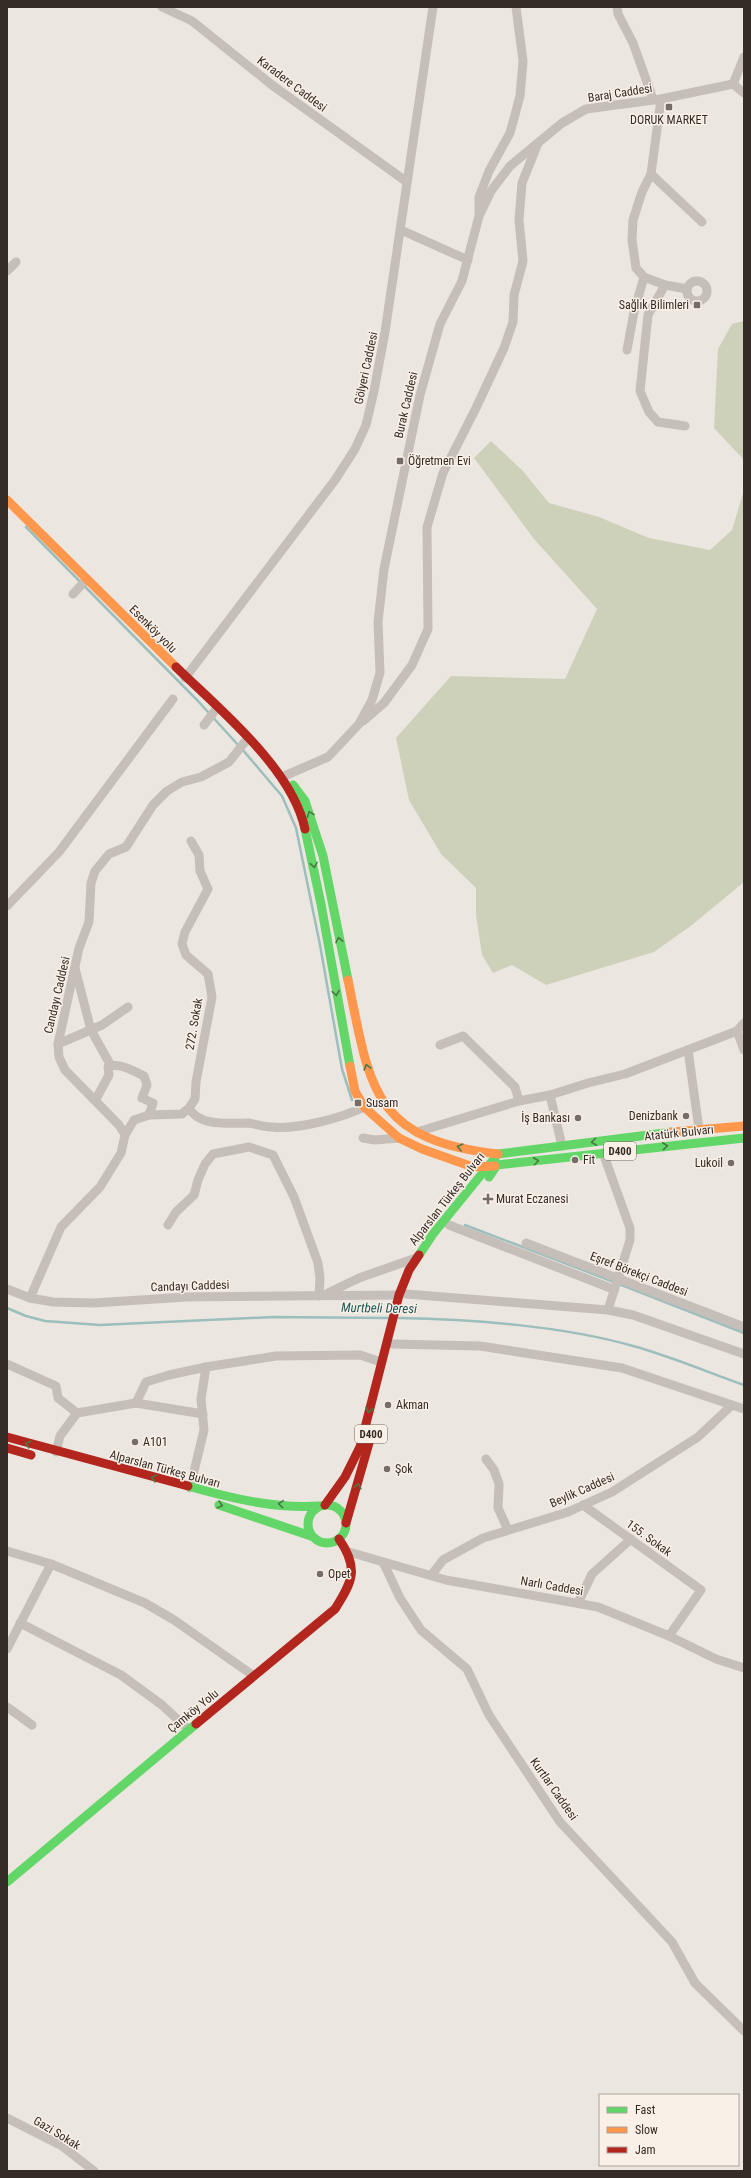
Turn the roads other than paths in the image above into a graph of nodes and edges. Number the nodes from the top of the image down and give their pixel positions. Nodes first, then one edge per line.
1 (162, 7) edge
2 (433, 7) edge
3 (516, 7) edge
4 (617, 7) edge
5 (744, 57) edge
6 (733, 84) junction
7 (744, 93) edge
8 (657, 99) junction
9 (538, 143) junction
10 (651, 174) junction
11 (407, 182) junction
12 (479, 216) junction
13 (702, 222) dead end
14 (401, 230) junction
15 (468, 260) junction
16 (16, 262) dead end
17 (7, 271) edge
18 (644, 277) junction
19 (665, 285) junction
20 (687, 289) dead end
21 (627, 350) dead end
22 (685, 426) dead end
23 (7, 500) edge
24 (185, 678) junction
25 (173, 699) dead end
26 (359, 724) junction
27 (243, 744) junction
28 (282, 777) junction
29 (190, 841) dead end
30 (7, 906) edge
31 (75, 968) junction
32 (128, 1006) dead end
33 (744, 1023) edge
34 (91, 1030) junction
35 (737, 1031) junction
36 (58, 1044) junction
37 (440, 1044) dead end
38 (688, 1050) junction
39 (744, 1050) edge
40 (111, 1066) junction
41 (550, 1095) junction
42 (96, 1099) junction
43 (519, 1101) junction
44 (364, 1107) junction
45 (189, 1108) junction
46 (149, 1115) junction
47 (744, 1126) edge
48 (699, 1129) junction
49 (417, 1132) junction
50 (125, 1135) junction
51 (364, 1138) dead end
52 (399, 1138) junction
53 (744, 1138) edge
54 (562, 1146) junction
55 (484, 1153) junction
56 (602, 1153) junction
57 (498, 1154) junction
58 (493, 1166) junction
59 (168, 1225) dead end
60 (449, 1225) junction
61 (526, 1243) dead end
62 (416, 1258) junction
63 (615, 1283) junction
64 (7, 1289) edge
65 (319, 1296) junction
66 (30, 1298) junction
67 (401, 1299) junction
68 (608, 1310) junction
69 (744, 1327) edge
70 (389, 1345) junction
71 (744, 1354) edge
72 (381, 1362) junction
73 (7, 1364) edge
74 (206, 1367) junction
75 (136, 1403) junction
76 (732, 1405) junction
77 (744, 1409) edge
78 (77, 1413) junction
79 (203, 1414) junction
80 (7, 1437) edge
81 (7, 1448) edge
82 (52, 1458) junction
83 (486, 1459) dead end
84 (190, 1494) junction
85 (208, 1502) dead end
86 (322, 1505) junction
87 (583, 1505) junction
88 (346, 1523) junction
89 (508, 1530) junction
90 (311, 1536) junction
91 (339, 1539) junction
92 (631, 1539) junction
93 (7, 1551) edge
94 (349, 1552) junction
95 (383, 1562) junction
96 (51, 1564) junction
97 (433, 1576) junction
98 (578, 1603) junction
99 (20, 1623) junction
100 (670, 1636) junction
101 (7, 1649) edge
102 (744, 1668) edge
103 (254, 1676) junction
104 (7, 1707) edge
105 (32, 1725) dead end
106 (188, 1730) junction
107 (7, 1882) edge
108 (744, 2031) edge
109 (7, 2118) edge
110 (94, 2171) edge

1 - 11 street, Karadere Caddesi
2 - 11 street, Gölyeri Caddesi
3 - 12 street, Burak Caddesi
4 - 8 street
5 - 6 street
6 - 7 street
6 - 8 street, Baraj Caddesi
8 - 9 street, Baraj Caddesi
8 - 10 street
9 - 12 street, Baraj Caddesi
9 - 26 street
10 - 13 street
10 - 18 street
11 - 14 street, Gölyeri Caddesi
12 - 15 street, Burak Caddesi
14 - 15 street
14 - 24 street, Gölyeri Caddesi
15 - 26 street, Burak Caddesi
16 - 17 street
18 - 19 street
18 - 21 street
19 - 20 street
19 - 22 street
23 - 24 main road, Esenköy yolu
24 - 27 main road, Esenköy yolu
25 - 30 street
26 - 28 street, Burak Caddesi
27 - 28 main road, Esenköy yolu
27 - 31 street, Candayı Caddesi
28 -> 44 main road
49 -> 28 main road, Atatürk Bulvarı
29 - 45 street, 272. Sokak
31 - 34 street
31 - 36 street, Candayı Caddesi
32 - 34 street
33 - 35 street
34 - 36 street
34 - 40 street
35 - 38 street
35 - 39 street
36 - 42 street, Candayı Caddesi
37 - 43 street
38 - 41 street
38 - 48 street
40 - 42 street
40 - 46 street
41 - 43 street
41 - 54 street
42 - 50 street, Candayı Caddesi
43 - 49 street
44 - 45 street
44 - 52 main road, Atatürk Bulvarı
45 - 46 street
46 - 50 street
47 - 48 main road, Atatürk Bulvarı / D400
48 -> 54 main road, Atatürk Bulvarı / D400
55 -> 49 main road, Atatürk Bulvarı
50 - 66 street
51 - 52 street
52 - 58 main road, Atatürk Bulvarı
56 -> 53 main road, Atatürk Bulvarı / D400
54 - 57 main road, Atatürk Bulvarı / D400
55 - 57 main road, Atatürk Bulvarı
55 - 58 main road
58 -> 56 main road, Atatürk Bulvarı / D400
56 - 63 street
57 - 58 main road, Alparslan Türkeş Bulvarı / D400
58 - 60 main road, Alparslan Türkeş Bulvarı / D400
58 - 62 main road, Alparslan Türkeş Bulvarı / D400
59 - 65 street
60 - 63 street, Eşref Börekçi Caddesi
60 - 67 main road, Alparslan Türkeş Bulvarı / D400
61 - 63 street, Eşref Börekçi Caddesi
62 - 65 street
62 - 67 main road, Alparslan Türkeş Bulvarı / D400
63 - 68 street
63 - 69 street, Eşref Börekçi Caddesi
64 - 66 street, Candayı Caddesi
65 - 66 street, Candayı Caddesi
65 - 67 street, Candayı Caddesi
67 - 68 street, Candayı Caddesi
67 - 70 main road, Alparslan Türkeş Bulvarı / D400
68 - 71 street, Candayı Caddesi
70 - 72 main road, Alparslan Türkeş Bulvarı / D400
70 - 76 street
88 -> 70 main road, Alparslan Türkeş Bulvarı / D400
72 - 74 street
72 -> 86 main road, Alparslan Türkeş Bulvarı / D400
73 - 78 street
74 - 75 street
74 - 79 street
75 - 78 street
75 - 79 street
76 - 77 street
76 - 87 street, Beylik Caddesi
78 - 82 street
79 - 84 street
82 -> 80 main road, Alparslan Türkeş Bulvarı
81 - 82 main road, Alparslan Türkeş Bulvarı
84 -> 82 main road, Alparslan Türkeş Bulvarı
83 - 89 street
86 -> 84 main road, Alparslan Türkeş Bulvarı
85 -> 90 main road, Alparslan Türkeş Bulvarı
86 - 88 main road
86 - 90 main road, D400
87 - 89 street, Beylik Caddesi
87 - 92 street, 155. Sokak
88 - 91 main road, D400
89 - 97 street, Beylik Caddesi
90 - 91 main road
91 - 94 main road, Çamköy Yolu
92 - 98 street
92 - 100 street, 155. Sokak
93 - 96 street
94 - 95 street, Narlı Caddesi
94 - 103 main road, Çamköy Yolu
95 - 97 street, Narlı Caddesi
95 - 108 street, Kurtlar Caddesi
96 - 99 street
96 - 103 street
97 - 98 street, Narlı Caddesi
98 - 100 street, Narlı Caddesi
99 - 101 street
99 - 106 street
100 - 102 street, Narlı Caddesi
103 - 106 main road, Çamköy Yolu
104 - 105 street
106 - 107 main road, Çamköy Yolu
109 - 110 street, Gazi Sokak

